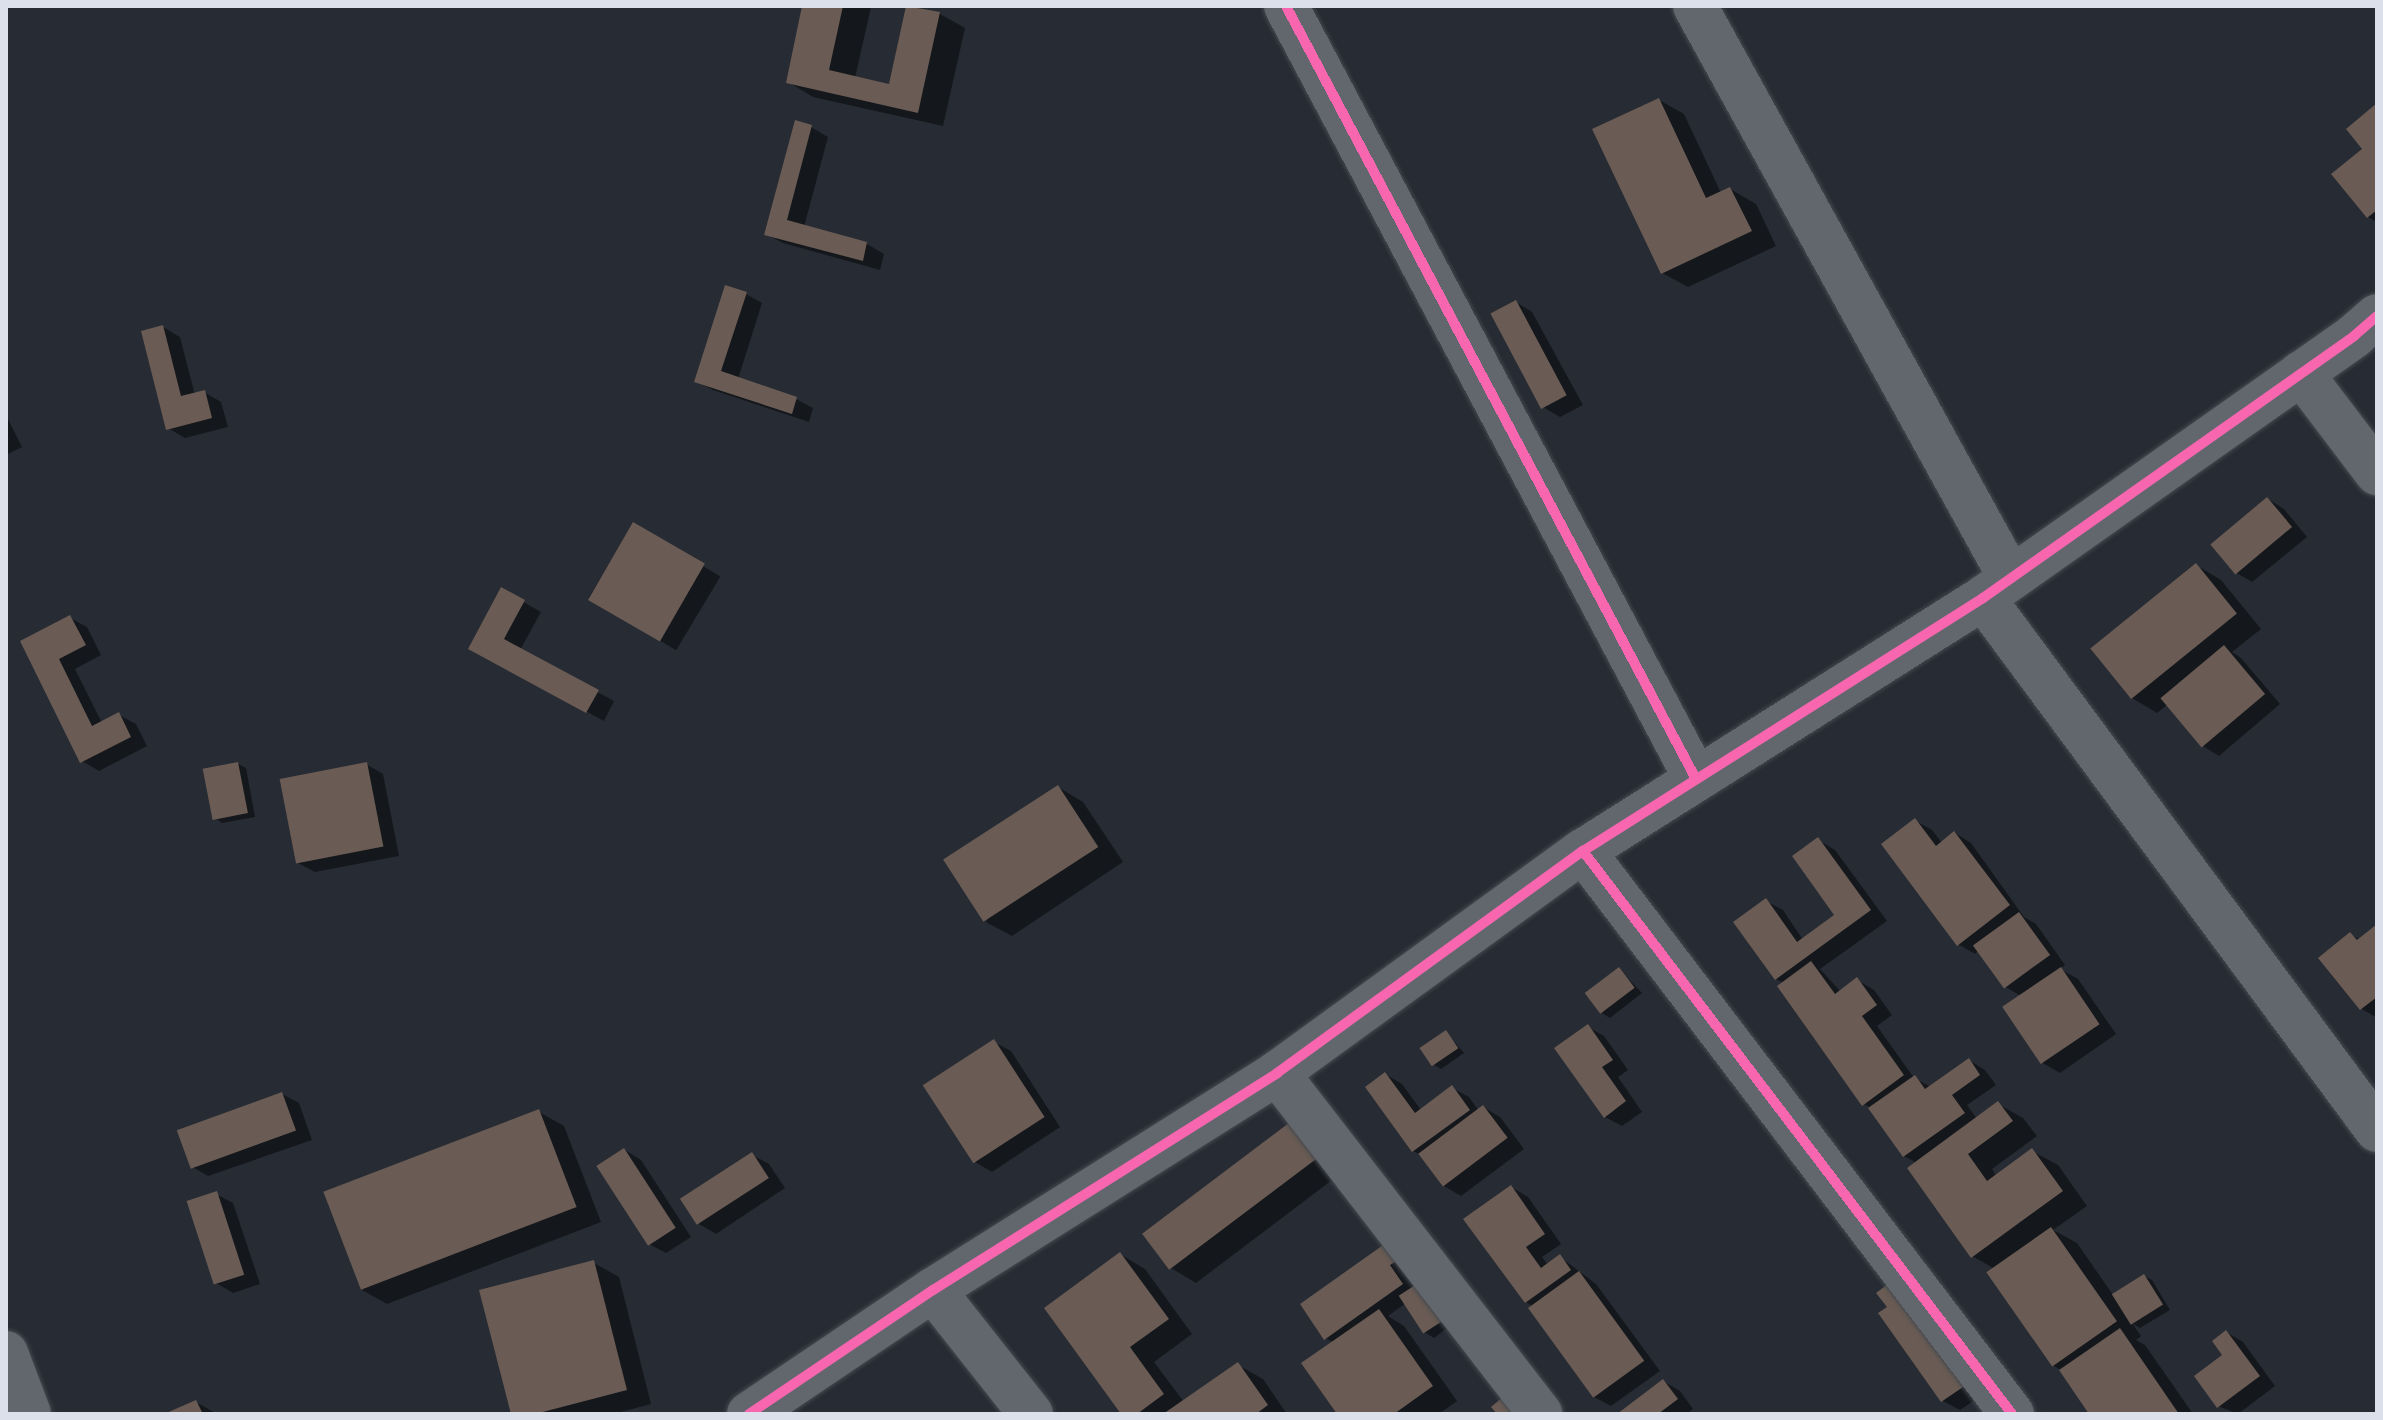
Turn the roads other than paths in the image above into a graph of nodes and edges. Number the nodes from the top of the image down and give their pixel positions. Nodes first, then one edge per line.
1 (1286, 6) edge
2 (1695, 6) edge
3 (2377, 316) edge
4 (2301, 373) junction
5 (2377, 473) edge
6 (1996, 587) junction
7 (1696, 779) junction
8 (1583, 851) junction
9 (1277, 1073) junction
10 (2377, 1130) edge
11 (933, 1290) junction
12 (6, 1353) edge
13 (29, 1414) edge
14 (749, 1414) edge
15 (1031, 1414) edge
16 (1541, 1414) edge
17 (2012, 1414) edge

1 - 7 street
2 - 6 street
3 - 4 street
4 - 5 street
4 - 6 street
6 - 7 street
6 - 10 street
7 - 8 street
8 - 9 street
8 - 17 street
9 - 11 street
9 - 16 street
11 - 14 street
11 - 15 street
12 - 13 street

